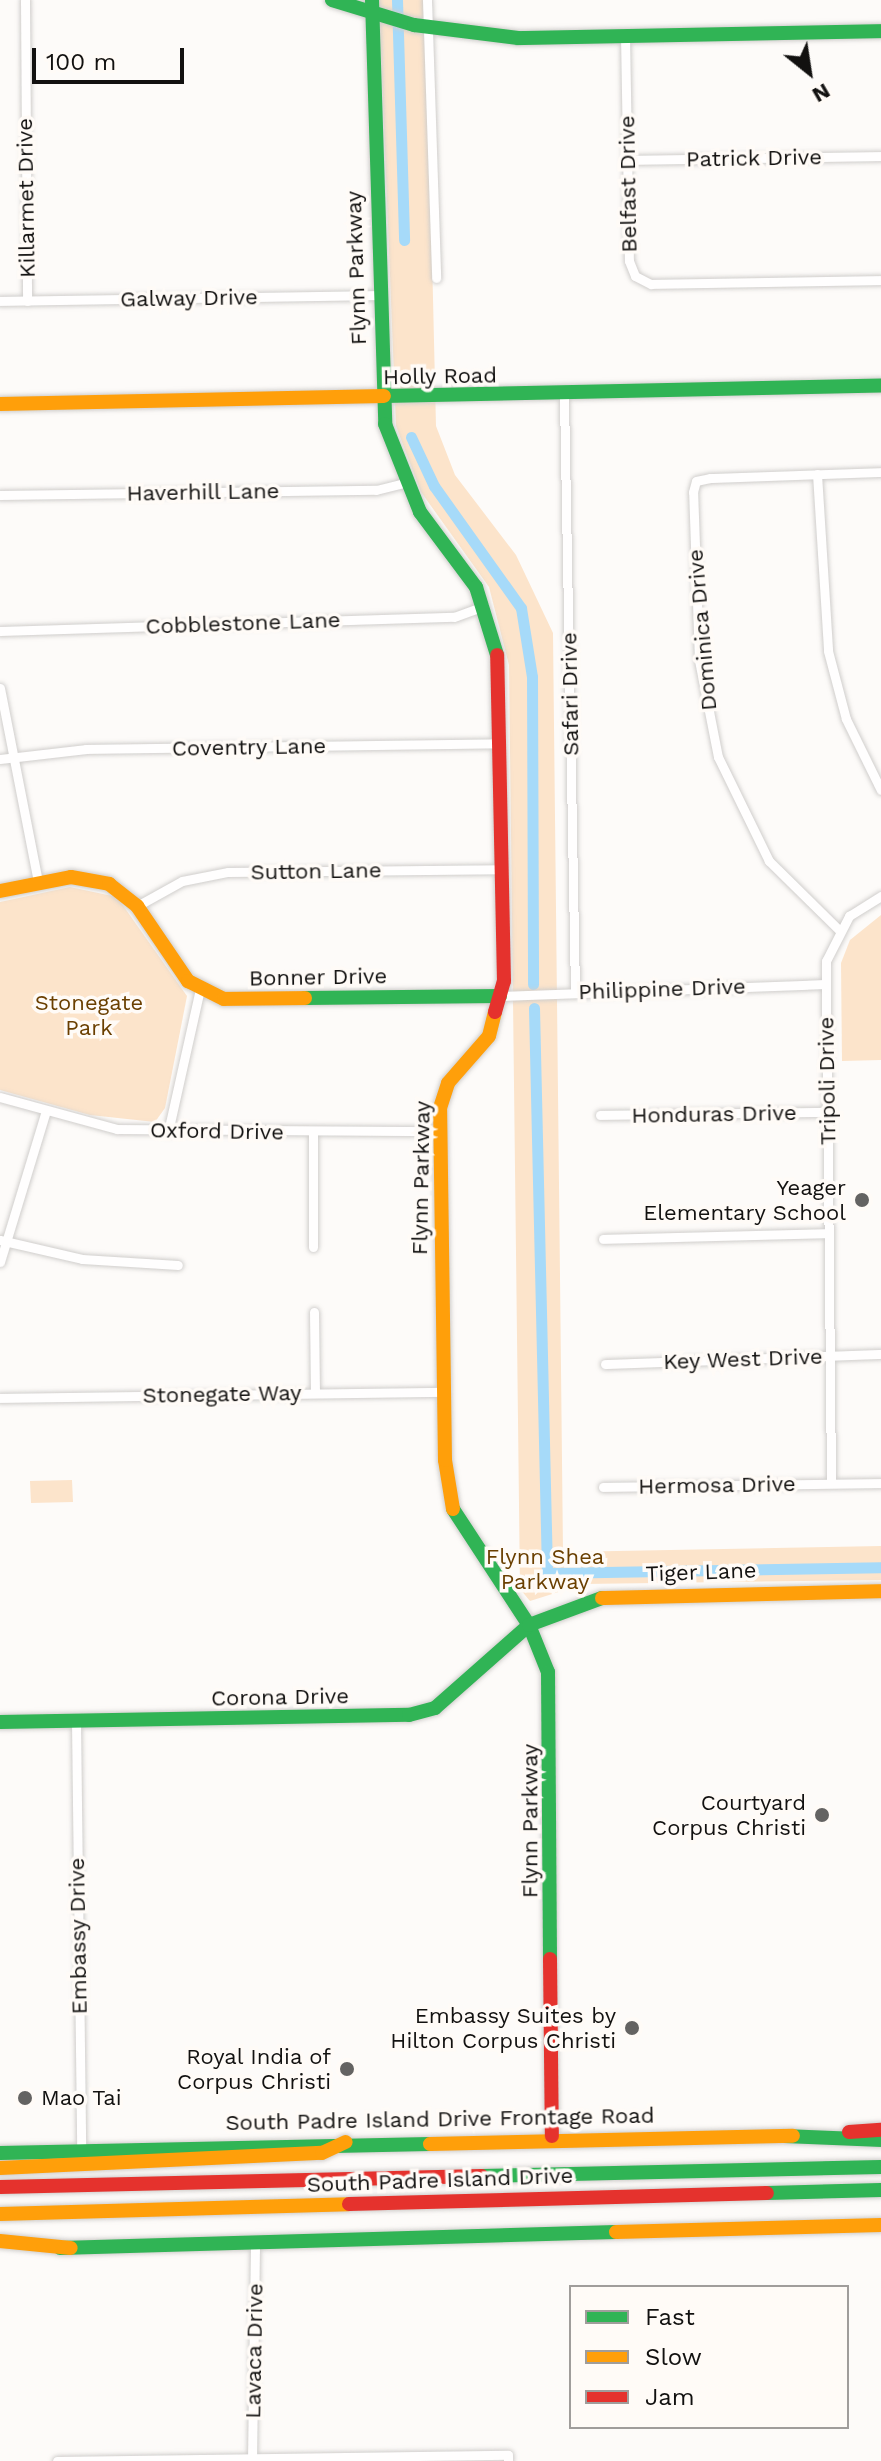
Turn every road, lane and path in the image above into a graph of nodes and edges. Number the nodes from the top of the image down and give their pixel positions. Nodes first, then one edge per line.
1 (25, 0) edge
2 (332, 0) edge
3 (427, 0) edge
4 (372, 7) edge
5 (420, 26) junction
6 (881, 31) edge
7 (625, 35) junction
8 (881, 156) edge
9 (627, 160) junction
10 (436, 278) dead end
11 (881, 280) edge
12 (378, 295) junction
13 (0, 301) edge
14 (27, 301) junction
15 (881, 386) edge
16 (564, 397) junction
17 (382, 398) junction
18 (0, 404) edge
19 (881, 472) edge
20 (817, 474) junction
21 (405, 483) junction
22 (0, 495) edge
23 (484, 606) junction
24 (0, 631) edge
25 (0, 688) edge
26 (500, 743) junction
27 (13, 755) junction
28 (0, 759) edge
29 (881, 790) edge
30 (502, 869) junction
31 (38, 881) junction
32 (0, 891) edge
33 (881, 896) edge
34 (137, 906) junction
35 (838, 929) junction
36 (825, 984) junction
37 (200, 989) junction
38 (575, 992) junction
39 (500, 996) junction
40 (0, 1097) edge
41 (828, 1112) junction
42 (45, 1114) junction
43 (600, 1115) dead end
44 (313, 1131) junction
45 (439, 1131) junction
46 (168, 1132) junction
47 (829, 1233) junction
48 (603, 1239) dead end
49 (3, 1241) edge
50 (313, 1247) dead end
51 (0, 1262) edge
52 (178, 1265) dead end
53 (314, 1312) dead end
54 (881, 1354) edge
55 (831, 1357) junction
56 (605, 1364) dead end
57 (315, 1392) junction
58 (443, 1392) junction
59 (0, 1398) edge
60 (831, 1483) junction
61 (881, 1483) edge
62 (603, 1487) dead end
63 (881, 1591) edge
64 (529, 1625) junction
65 (76, 1721) junction
66 (0, 1722) edge
67 (881, 2130) edge
68 (552, 2136) junction
69 (785, 2136) junction
70 (881, 2140) edge
71 (346, 2142) junction
72 (81, 2150) junction
73 (0, 2153) edge
74 (881, 2167) edge
75 (0, 2168) edge
76 (0, 2187) edge
77 (881, 2190) edge
78 (0, 2214) edge
79 (881, 2225) edge
80 (0, 2241) edge
81 (255, 2242) junction
82 (71, 2248) junction
83 (0, 2250) edge
84 (508, 2458) edge
85 (119, 2460) edge
86 (378, 2460) edge
87 (57, 2461) edge
88 (252, 2461) edge

1 - 14 street, Killarmet Drive
2 - 4 main road
3 - 5 street
4 - 5 main road
4 - 12 main road, Flynn Parkway
5 - 7 main road
5 - 10 street
6 - 7 main road
7 - 9 street, Belfast Drive
8 - 9 street, Patrick Drive
9 - 11 street, Belfast Drive
12 - 14 street, Galway Drive
12 - 17 main road, Flynn Parkway
13 - 14 street, Galway Drive
15 - 16 main road, Holly Road
16 - 17 main road, Holly Road
16 - 38 street, Safari Drive
17 - 18 main road, Holly Road
17 - 21 main road, Flynn Parkway
19 - 20 street
20 - 29 street
20 - 35 street, Dominica Drive
21 - 22 street, Haverhill Lane
21 - 23 main road, Flynn Parkway
23 - 24 street, Cobblestone Lane
23 - 26 main road, Flynn Parkway
25 - 27 street
26 - 27 street, Coventry Lane
26 - 30 main road, Flynn Parkway
27 - 28 street, Coventry Lane
27 - 31 street
30 - 34 street, Sutton Lane
30 - 39 main road, Flynn Parkway
31 - 32 main road, Bonner Drive
31 - 34 main road, Bonner Drive
33 - 35 street
34 - 37 main road, Bonner Drive
35 - 36 street, Tripoli Drive
36 - 38 street, Philippine Drive
36 - 41 street, Tripoli Drive
37 - 39 main road, Bonner Drive
37 - 46 street
38 - 39 street, Philippine Drive
39 - 45 main road, Flynn Parkway
40 - 42 street, Oxford Drive
41 - 43 street, Honduras Drive
41 - 47 street, Tripoli Drive
42 - 46 street, Oxford Drive
42 - 49 street
44 - 45 street, Oxford Drive
44 - 46 street, Oxford Drive
44 - 50 street
45 - 58 main road, Flynn Parkway
47 - 48 street
47 - 55 street, Tripoli Drive
49 - 51 street
49 - 52 street
53 - 57 street
54 - 55 street, Key West Drive
55 - 56 street, Key West Drive
55 - 60 street, Tripoli Drive
57 - 58 street, Stonegate Way
57 - 59 street, Stonegate Way
58 - 64 main road, Flynn Parkway
60 - 61 street, Hermosa Drive
60 - 62 street, Hermosa Drive
63 - 64 main road, Tiger Lane
64 - 65 main road, Corona Drive
64 - 68 main road, Flynn Parkway
65 - 66 main road, Corona Drive
65 - 72 street, Embassy Drive
67 - 69 main road, South Padre Island Drive Frontage Road
68 - 69 main road, South Padre Island Drive Frontage Road
68 - 71 main road, South Padre Island Drive Frontage Road
69 - 70 main road
71 - 72 main road, South Padre Island Drive Frontage Road
71 - 75 main road
72 - 73 main road, South Padre Island Drive Frontage Road
74 - 76 main road, South Padre Island Drive
77 - 78 main road, South Padre Island Drive
79 - 81 main road
80 - 82 main road
81 - 82 main road
81 - 88 street, Lavaca Drive
82 - 83 main road
84 - 86 street
85 - 87 street
85 - 88 street
86 - 88 street

